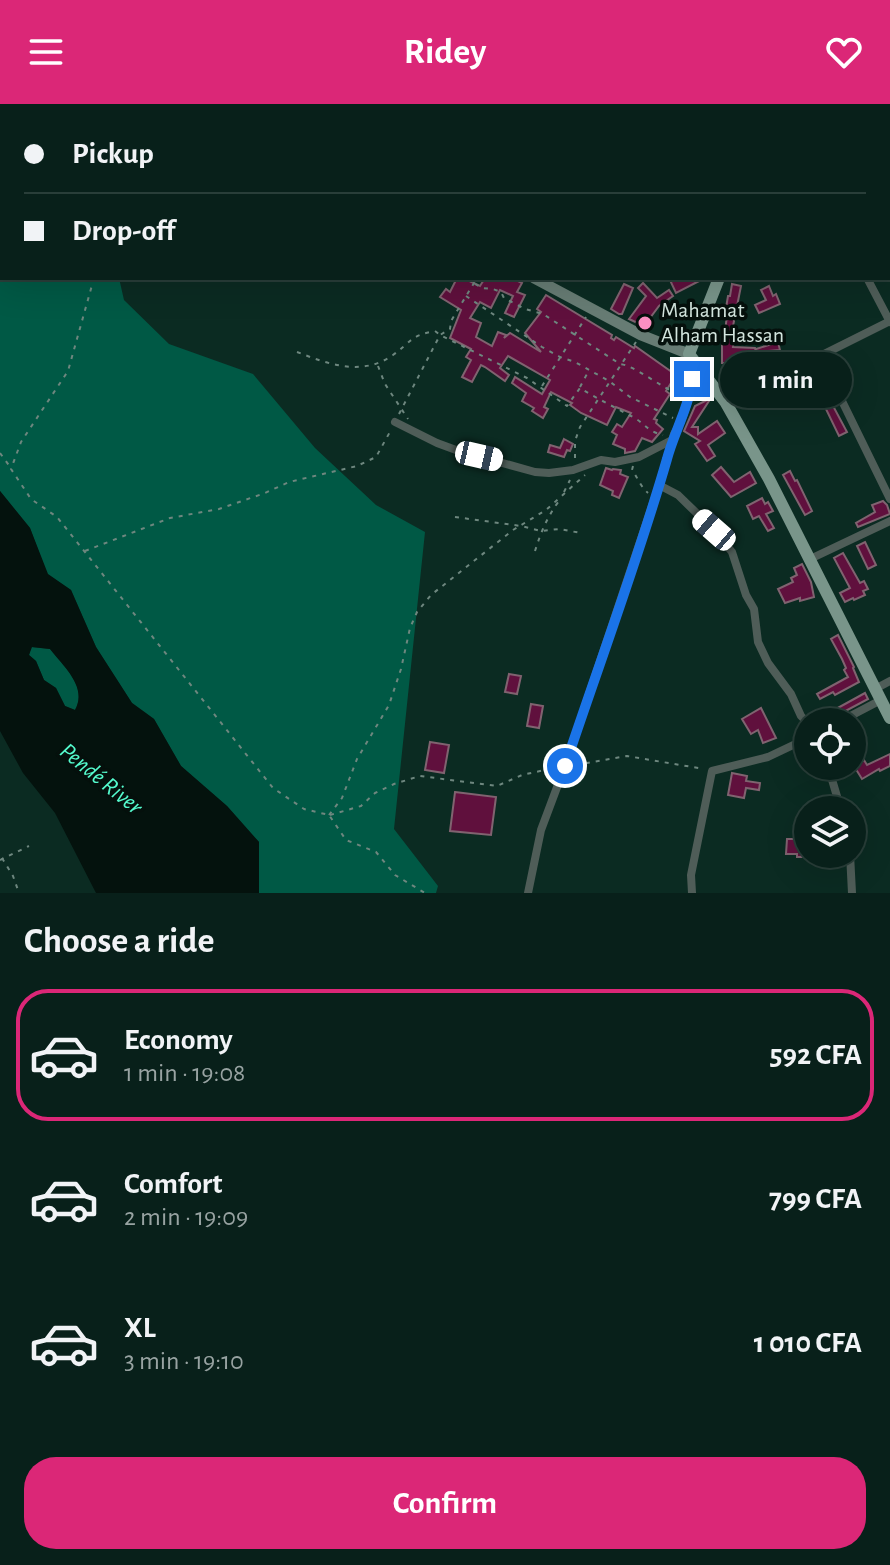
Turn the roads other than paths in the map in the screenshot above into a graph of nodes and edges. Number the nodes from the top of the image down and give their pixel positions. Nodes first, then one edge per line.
1 (538, 280) edge
2 (718, 280) edge
3 (868, 280) edge
4 (890, 321) edge
5 (689, 354) junction
6 (820, 356) junction
7 (726, 403) junction
8 (395, 422) road end
9 (673, 437) junction
10 (659, 485) junction
11 (890, 499) edge
12 (890, 521) edge
13 (808, 560) junction
14 (890, 681) edge
15 (878, 694) junction
16 (797, 708) edge
17 (858, 708) edge
18 (890, 718) edge
19 (794, 745) edge
20 (851, 868) edge
21 (530, 891) edge
22 (692, 893) edge
23 (852, 893) edge

1 - 5 main road
2 - 5 main road
3 - 4 street
4 - 6 street
5 - 7 main road
5 - 9 street
6 - 7 street
6 - 11 street
7 - 13 main road
8 - 9 street
9 - 10 street
10 - 16 street
10 - 21 street
12 - 13 street
13 - 15 main road
14 - 15 street
15 - 17 street
15 - 18 main road
19 - 22 street
20 - 23 street

